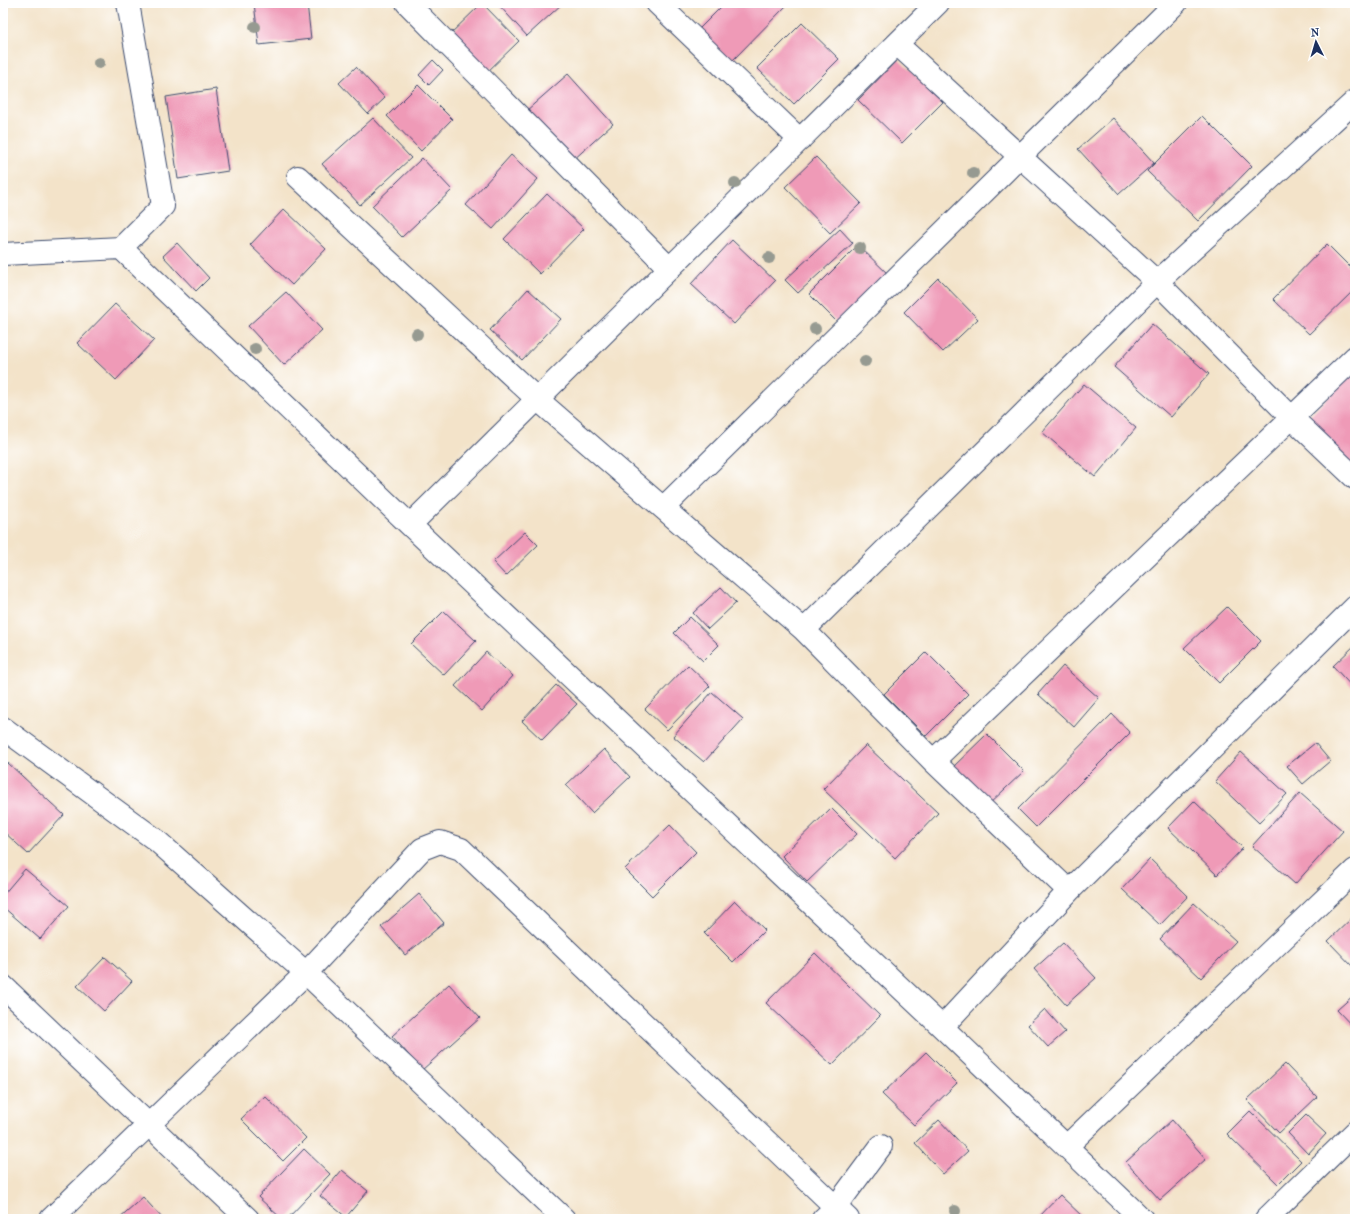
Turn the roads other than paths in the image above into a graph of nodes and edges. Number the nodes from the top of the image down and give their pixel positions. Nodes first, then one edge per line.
1 (128, 3) edge
2 (407, 3) edge
3 (657, 3) edge
4 (1176, 3) edge
5 (927, 7) edge
6 (897, 44) junction
7 (1355, 102) edge
8 (800, 140) junction
9 (1020, 156) junction
10 (298, 177) dead end
11 (121, 248) junction
12 (3, 254) edge
13 (669, 268) junction
14 (1158, 282) junction
15 (1355, 357) edge
16 (537, 399) junction
17 (1291, 417) junction
18 (1355, 478) edge
19 (663, 508) junction
20 (410, 525) junction
21 (1355, 607) edge
22 (804, 630) junction
23 (3, 728) edge
24 (933, 761) junction
25 (1355, 870) edge
26 (1069, 891) junction
27 (306, 973) junction
28 (3, 986) edge
29 (942, 1027) junction
30 (149, 1124) junction
31 (1355, 1132) edge
32 (881, 1146) dead end
33 (1067, 1146) junction
34 (835, 1215) edge
35 (51, 1219) edge
36 (248, 1219) edge
37 (564, 1219) edge
38 (1142, 1219) edge
39 (1266, 1219) edge

1 - 11 street
2 - 13 street
3 - 8 street
4 - 9 street
5 - 6 street
6 - 8 street
6 - 9 street
7 - 14 street
8 - 13 street
9 - 14 street
9 - 19 street
10 - 16 street
11 - 12 street
11 - 20 street
13 - 16 street
14 - 17 street
14 - 22 street
15 - 17 street
16 - 19 street
16 - 20 street
17 - 18 street
17 - 24 street
19 - 22 street
20 - 29 street
21 - 26 street
22 - 24 street
23 - 27 street
24 - 26 street
25 - 33 street
26 - 29 street
27 - 30 street
27 - 34 street
27 - 37 street
28 - 30 street
29 - 33 street
30 - 35 street
30 - 36 street
31 - 39 street
32 - 34 street
33 - 38 street

